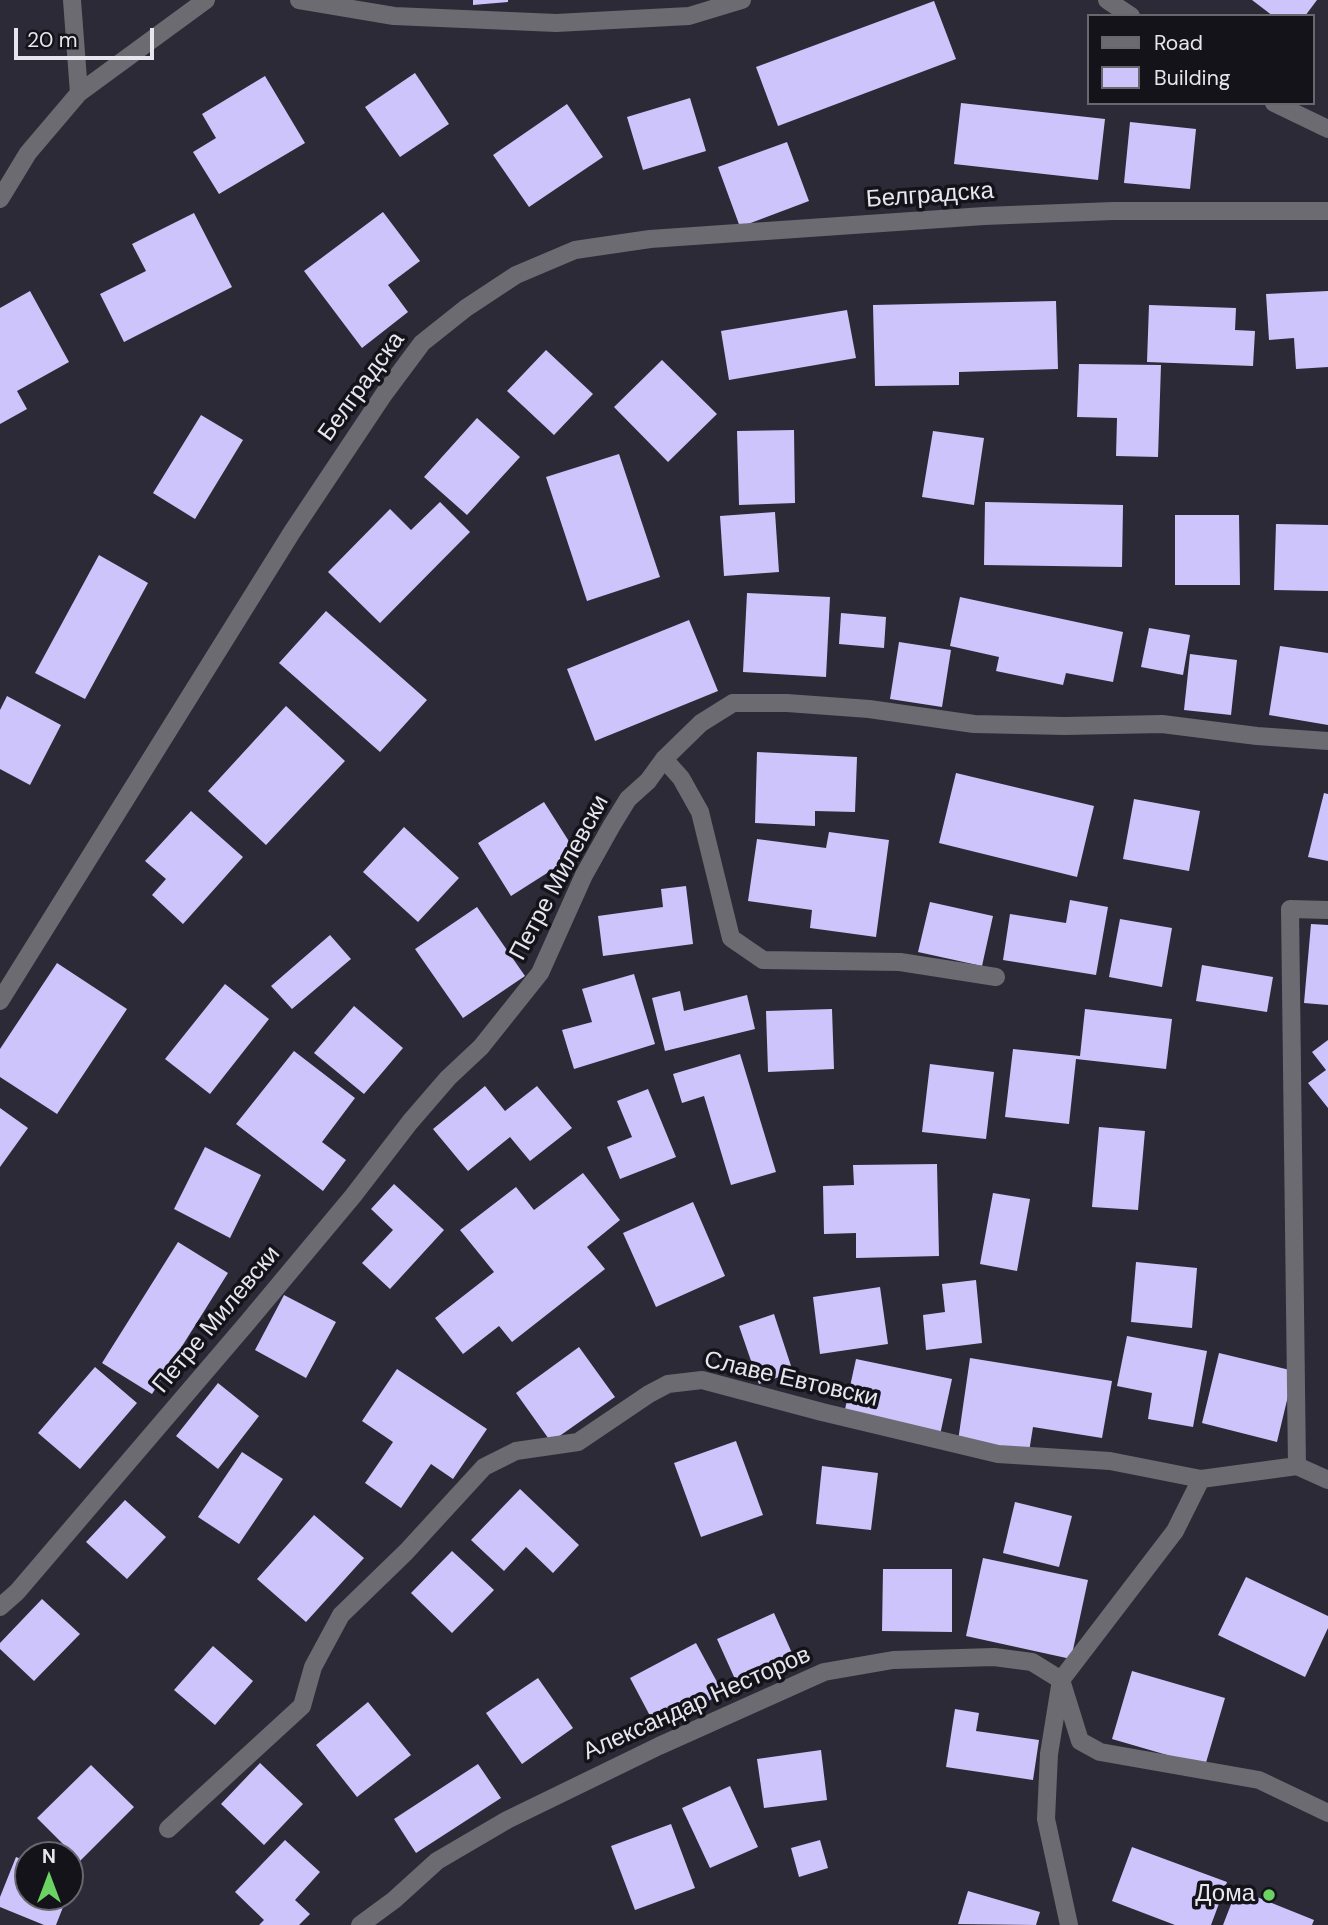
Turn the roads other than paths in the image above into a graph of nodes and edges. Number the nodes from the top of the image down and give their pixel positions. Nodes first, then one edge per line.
1 (72, 0) edge
2 (206, 0) edge
3 (299, 0) edge
4 (741, 0) edge
5 (1108, 0) edge
6 (1128, 14) edge
7 (79, 93) junction
8 (1278, 105) edge
9 (1328, 129) edge
10 (0, 199) edge
11 (1328, 211) edge
12 (1328, 741) edge
13 (664, 759) junction
14 (1328, 910) edge
15 (996, 977) dead end
16 (0, 1001) edge
17 (1297, 1466) junction
18 (1201, 1479) junction
19 (1328, 1480) edge
20 (0, 1607) edge
21 (1061, 1680) junction
22 (1328, 1813) edge
23 (168, 1829) dead end
24 (360, 1925) edge
25 (1069, 1925) edge

1 - 7 street
2 - 7 street
3 - 4 street
5 - 6 street
7 - 10 street
8 - 9 street
11 - 16 street, Белградска
12 - 13 street, Петре Милевски
13 - 15 street
13 - 20 street, Петре Милевски
14 - 17 street
17 - 18 street, Славе Евтовски
17 - 19 street
18 - 21 street
18 - 23 street, Славе Евтовски
21 - 22 street
21 - 24 street, Александар Несторов
21 - 25 street

